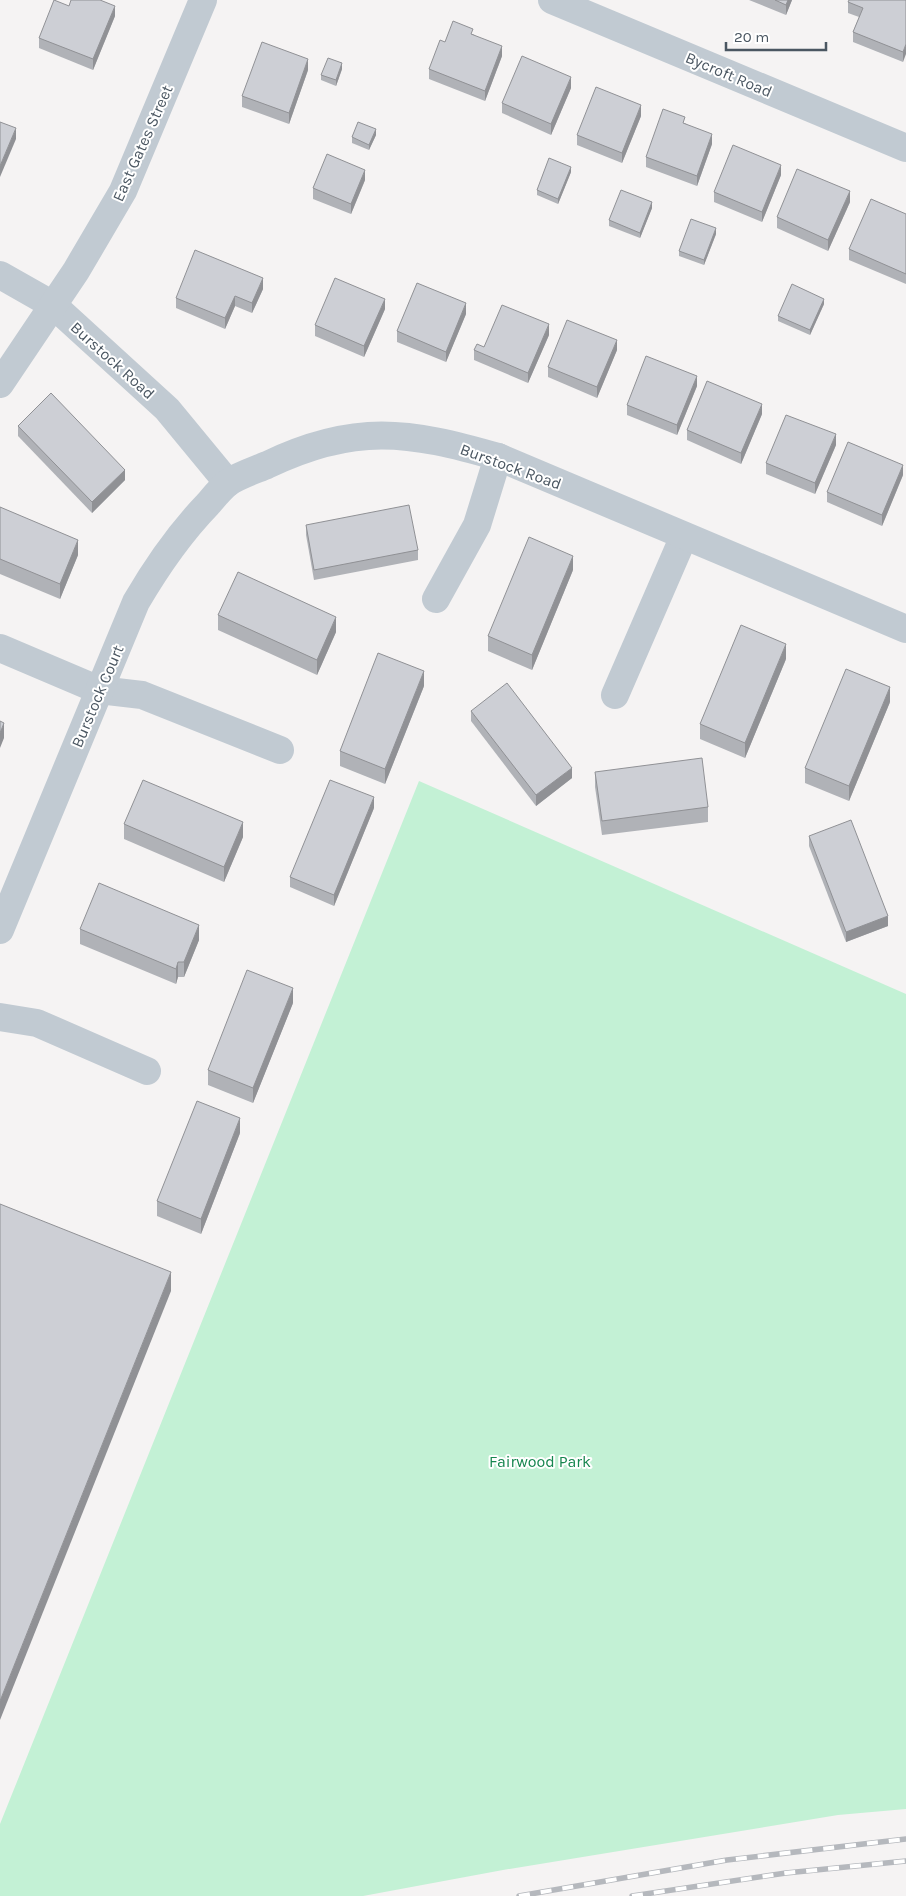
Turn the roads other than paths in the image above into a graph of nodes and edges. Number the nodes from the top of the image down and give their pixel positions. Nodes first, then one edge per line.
1 (202, 0) edge
2 (552, 0) edge
3 (906, 148) edge
4 (0, 275) edge
5 (53, 305) junction
6 (0, 384) edge
7 (498, 458) junction
8 (228, 483) junction
9 (684, 536) junction
10 (436, 599) dead end
11 (906, 629) edge
12 (0, 648) edge
13 (99, 690) junction
14 (615, 695) dead end
15 (280, 750) dead end
16 (0, 930) edge
17 (0, 1017) edge
18 (147, 1071) dead end

1 - 5 street, East Gates Street
2 - 3 street, Bycroft Road
4 - 5 street, Burstock Road
5 - 6 street, East Gates Street
5 - 8 street, Burstock Road
7 - 8 street, Burstock Road
7 - 9 street, Burstock Road
7 - 10 street
8 - 13 street, Burstock Court
9 - 11 street, Burstock Road
9 - 14 street
12 - 13 street
13 - 15 street
13 - 16 street, Burstock Court
17 - 18 street

